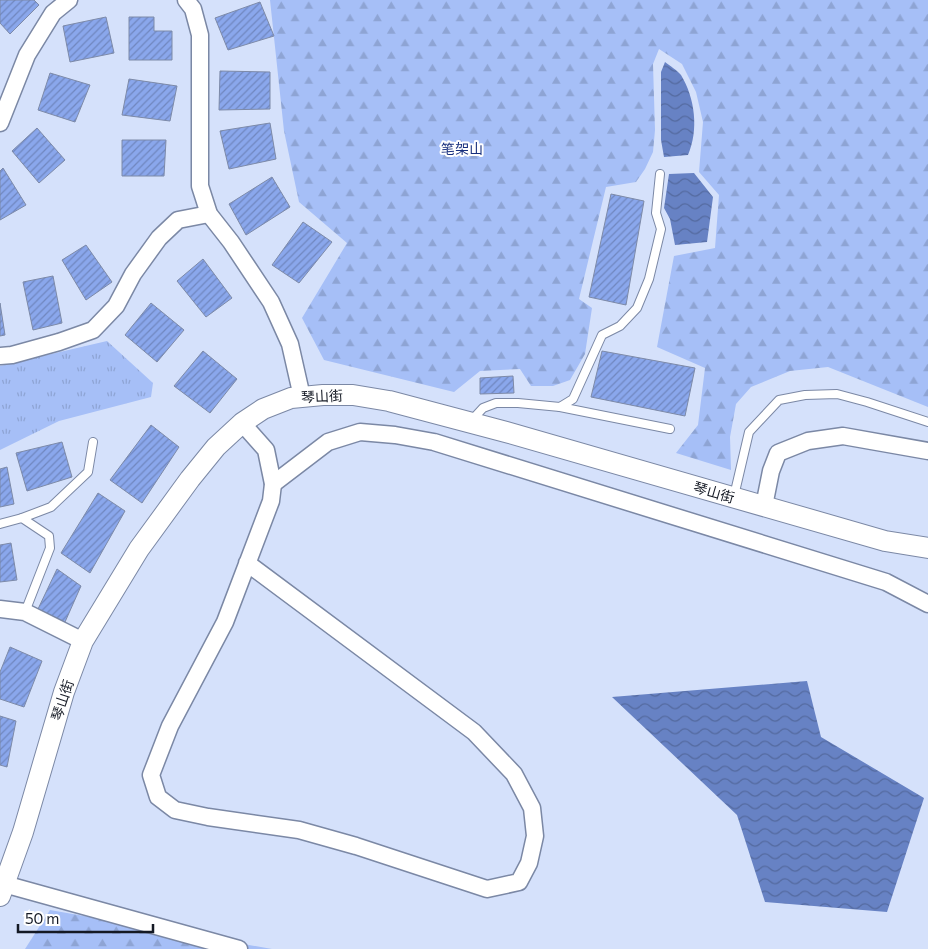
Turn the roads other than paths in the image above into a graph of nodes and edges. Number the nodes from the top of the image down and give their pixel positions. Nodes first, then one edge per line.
1 (69, 0) edge
2 (186, 0) edge
3 (0, 123) edge
4 (660, 174) dead end
5 (209, 214) junction
6 (0, 356) edge
7 (302, 397) junction
8 (560, 407) junction
9 (242, 422) junction
10 (928, 422) edge
11 (470, 423) junction
12 (670, 429) dead end
13 (93, 442) dead end
14 (928, 451) edge
15 (273, 484) junction
16 (734, 498) junction
17 (764, 506) junction
18 (22, 518) junction
19 (0, 524) edge
20 (928, 548) edge
21 (248, 563) junction
22 (928, 604) edge
23 (0, 609) edge
24 (25, 612) junction
25 (83, 641) junction
26 (1, 888) edge
27 (239, 949) edge

1 - 3 street
2 - 5 street
4 - 8 lane
5 - 6 street
5 - 7 street
7 - 9 street, 琴山街
7 - 11 street, 琴山街
8 - 11 lane
8 - 12 lane
9 - 15 street
9 - 25 street, 琴山街
10 - 16 lane
11 - 16 street, 琴山街
13 - 18 lane
14 - 17 street
15 - 21 street
15 - 22 street
16 - 17 street, 琴山街
17 - 20 street, 琴山街
18 - 19 lane
18 - 24 lane
21 - 21 street
23 - 24 street
24 - 25 street
25 - 26 street, 琴山街
26 - 27 street

